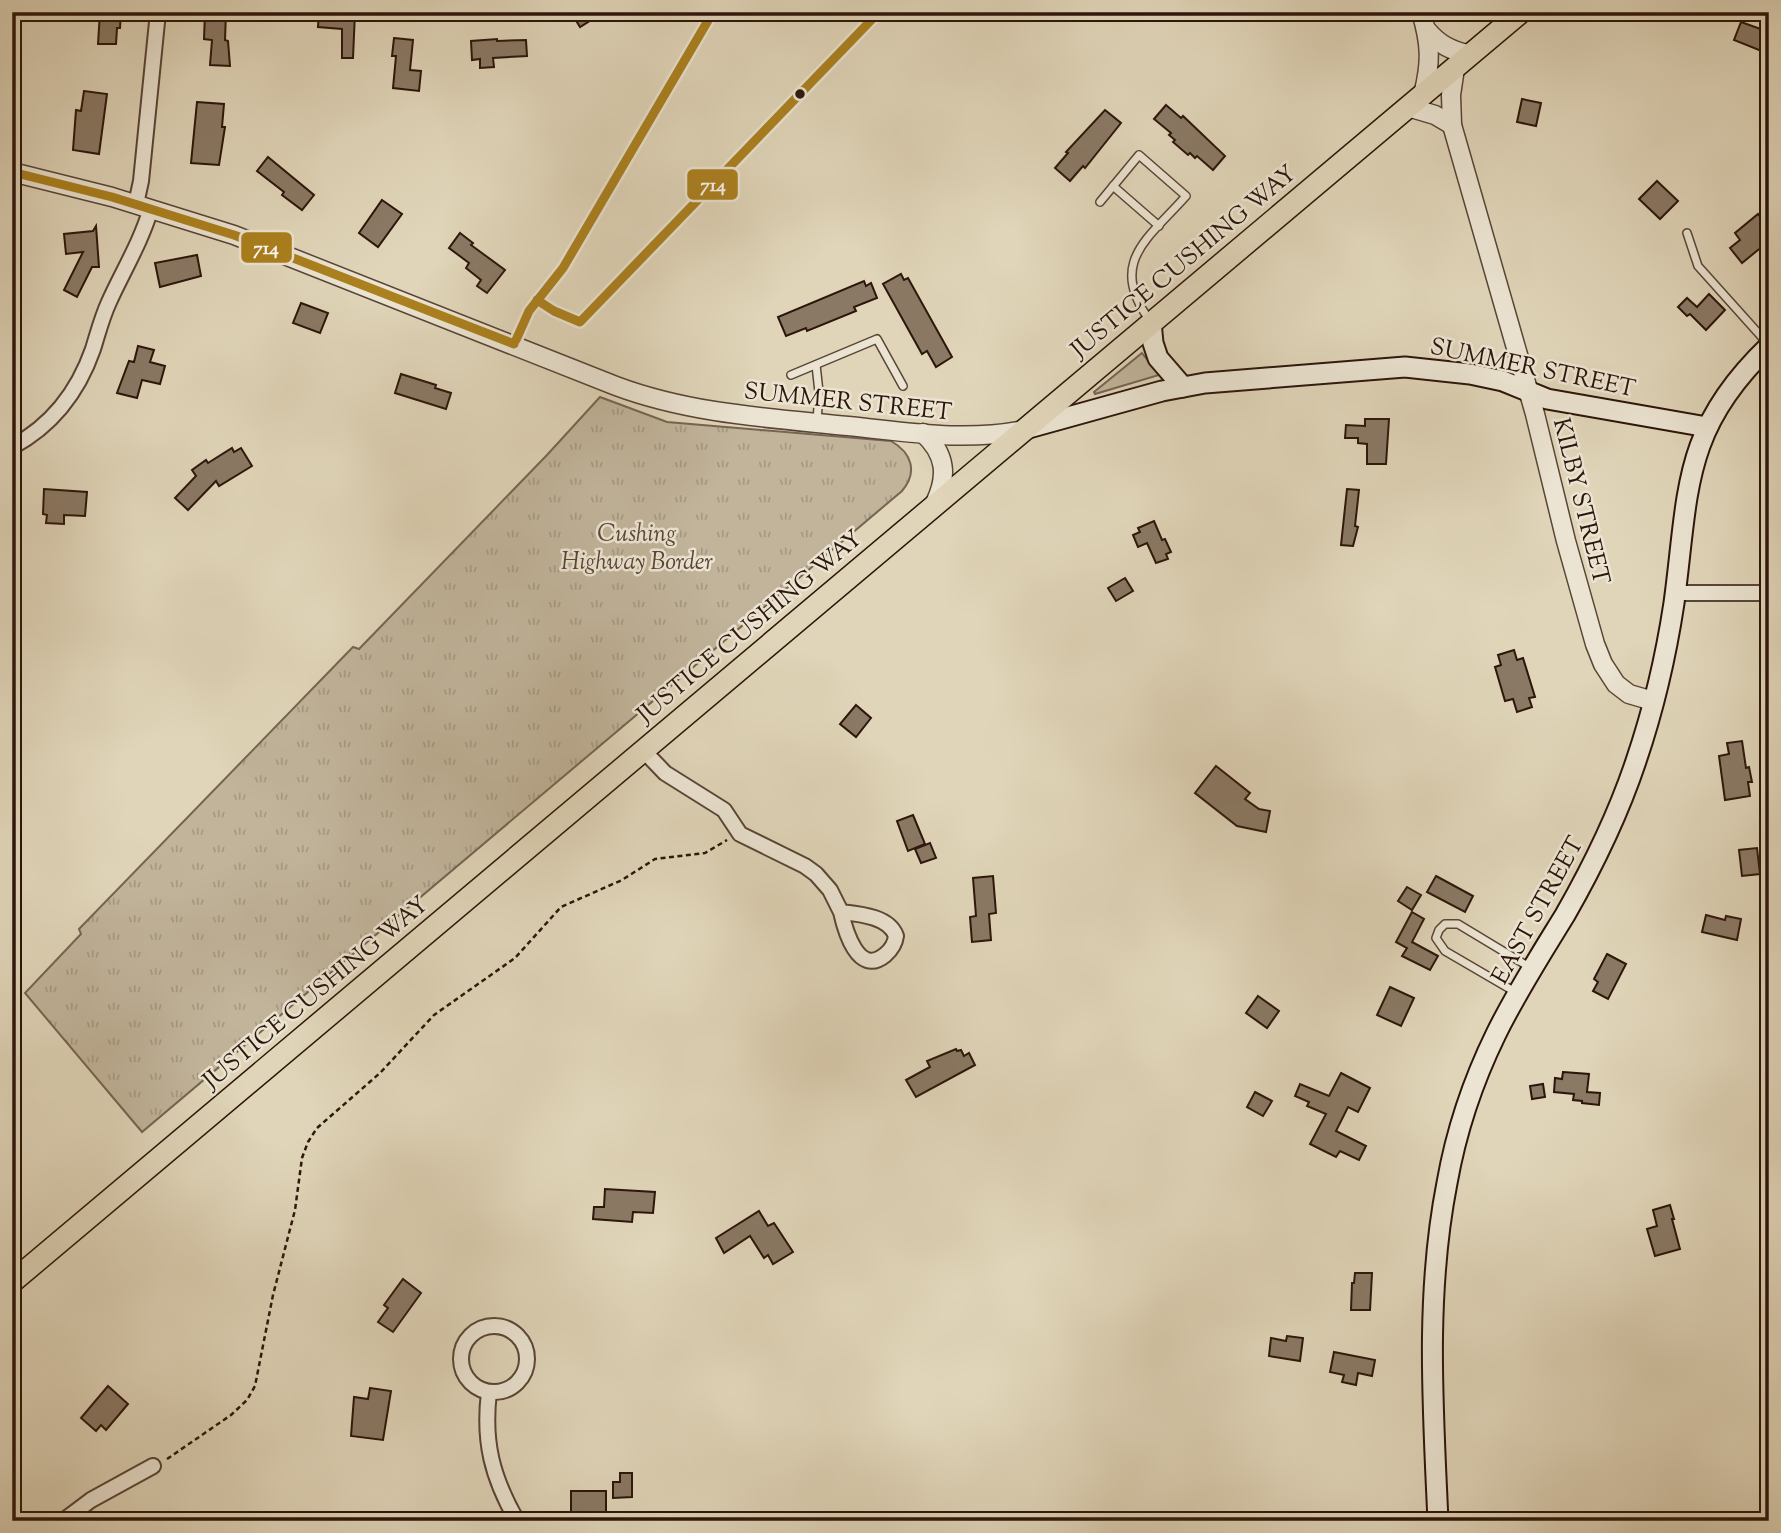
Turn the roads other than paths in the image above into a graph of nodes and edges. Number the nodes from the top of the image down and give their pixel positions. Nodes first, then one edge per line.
1 (158, 12) edge
2 (713, 12) edge
3 (878, 12) edge
4 (1521, 12) edge
5 (1424, 21) edge
6 (1463, 62) junction
7 (1415, 101) junction
8 (1452, 125) junction
9 (12, 172) edge
10 (1113, 186) junction
11 (1100, 202) dead end
12 (144, 206) junction
13 (1159, 226) junction
14 (1687, 233) dead end
15 (537, 300) junction
16 (1151, 322) junction
17 (514, 344) junction
18 (1769, 345) edge
19 (816, 365) junction
20 (791, 375) dead end
21 (903, 386) dead end
22 (1183, 387) junction
23 (1528, 391) junction
24 (817, 423) junction
25 (1707, 426) junction
26 (1024, 429) junction
27 (923, 433) junction
28 (12, 447) edge
29 (936, 503) junction
30 (1675, 593) junction
31 (1769, 593) edge
32 (1653, 701) junction
33 (643, 750) junction
34 (841, 912) dead end
35 (1532, 969) junction
36 (1518, 993) junction
37 (12, 1282) edge
38 (489, 1392) junction
39 (153, 1466) road end
40 (63, 1521) edge
41 (517, 1521) edge
42 (1438, 1521) edge

1 - 12 street
2 - 15 lane
3 - 15 lane
4 - 6 main road, JUSTICE CUSHING WAY
5 - 6 street
5 - 7 street
6 - 7 main road, JUSTICE CUSHING WAY
6 - 8 street, KILBY STREET
7 - 8 street
7 - 16 main road, JUSTICE CUSHING WAY
8 - 23 street, KILBY STREET
9 - 12 street, SUMMER STREET
10 - 11 lane
10 - 13 lane
10 - 13 lane
12 - 17 street, SUMMER STREET
12 - 28 street
13 - 16 lane
14 - 18 lane
15 - 17 lane
16 - 22 main road
16 - 26 main road, JUSTICE CUSHING WAY
17 - 24 street, SUMMER STREET
18 - 25 main road, EAST STREET
19 - 20 lane
19 - 21 lane
19 - 24 lane
22 - 23 main road, SUMMER STREET
22 - 26 main road, SUMMER STREET
23 - 25 main road, SUMMER STREET
23 - 32 street, KILBY STREET
24 - 27 street, SUMMER STREET
25 - 30 main road, EAST STREET
26 - 27 street, SUMMER STREET
26 - 29 main road, JUSTICE CUSHING WAY
27 - 29 street
29 - 33 main road, JUSTICE CUSHING WAY
30 - 31 street
30 - 32 main road, EAST STREET
32 - 35 main road, EAST STREET
33 - 34 street
33 - 37 main road, JUSTICE CUSHING WAY
35 - 36 main road, EAST STREET
35 - 36 lane
36 - 42 main road, EAST STREET
38 - 38 street
38 - 41 street
39 - 40 street

